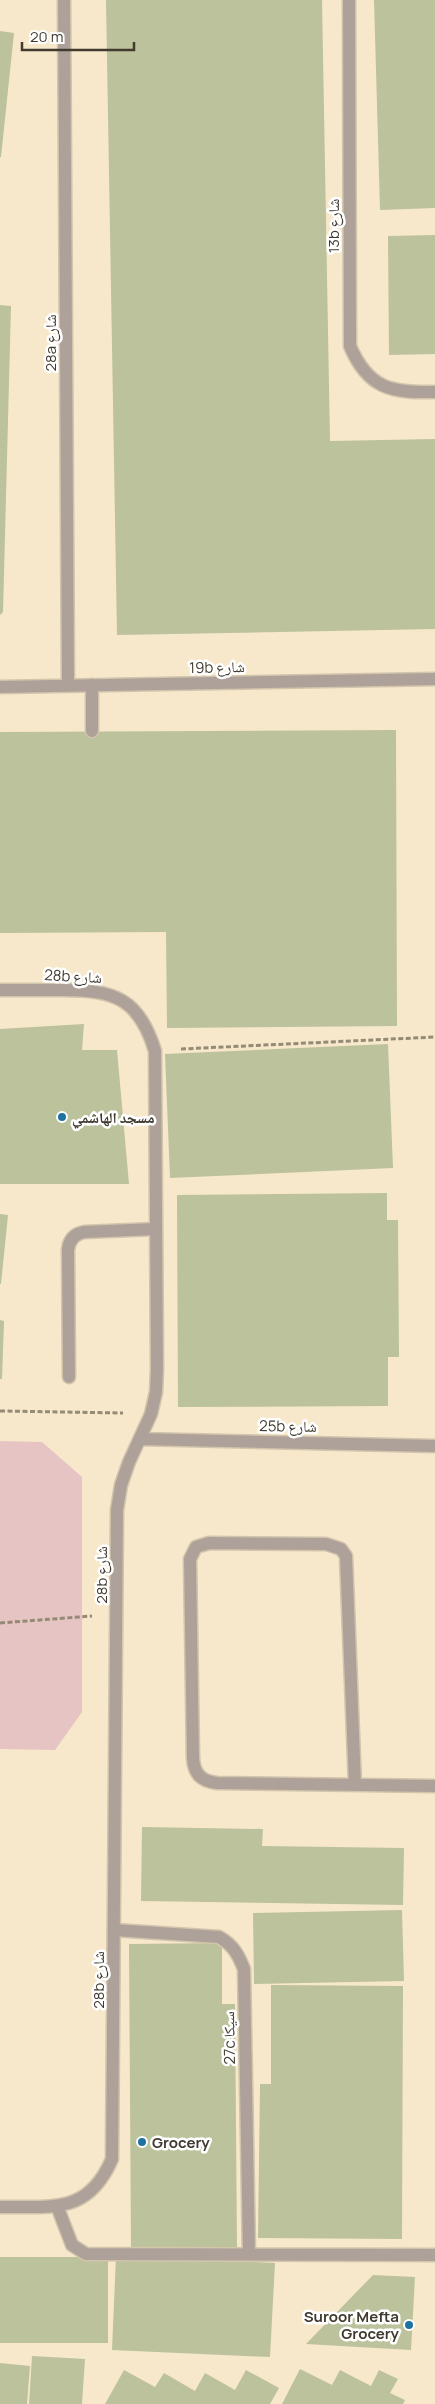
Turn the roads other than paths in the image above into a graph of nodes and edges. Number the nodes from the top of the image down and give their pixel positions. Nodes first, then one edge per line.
1 (64, 0) edge
2 (349, 0) edge
3 (435, 392) edge
4 (435, 679) edge
5 (92, 685) junction
6 (68, 686) junction
7 (0, 687) edge
8 (92, 731) dead end
9 (0, 990) edge
10 (155, 1230) junction
11 (69, 1377) dead end
12 (140, 1440) junction
13 (435, 1446) edge
14 (355, 1785) junction
15 (435, 1786) edge
16 (114, 1930) junction
17 (57, 2206) junction
18 (0, 2207) edge
19 (249, 2254) junction
20 (435, 2255) edge

1 - 6 street, 28a شارع
2 - 3 street, 13b شارع
4 - 5 street, 19b شارع
5 - 6 street, 19b شارع
5 - 8 street
6 - 7 street, 19b شارع
9 - 10 street, 28b شارع
10 - 11 street
10 - 12 street, 28b شارع
12 - 13 street, 25b شارع
12 - 16 street, 28b شارع
14 - 14 street
14 - 15 street
16 - 17 street, 28b شارع
16 - 19 street, 27c سيكا
17 - 18 street, 28b شارع
17 - 19 street
19 - 20 street

